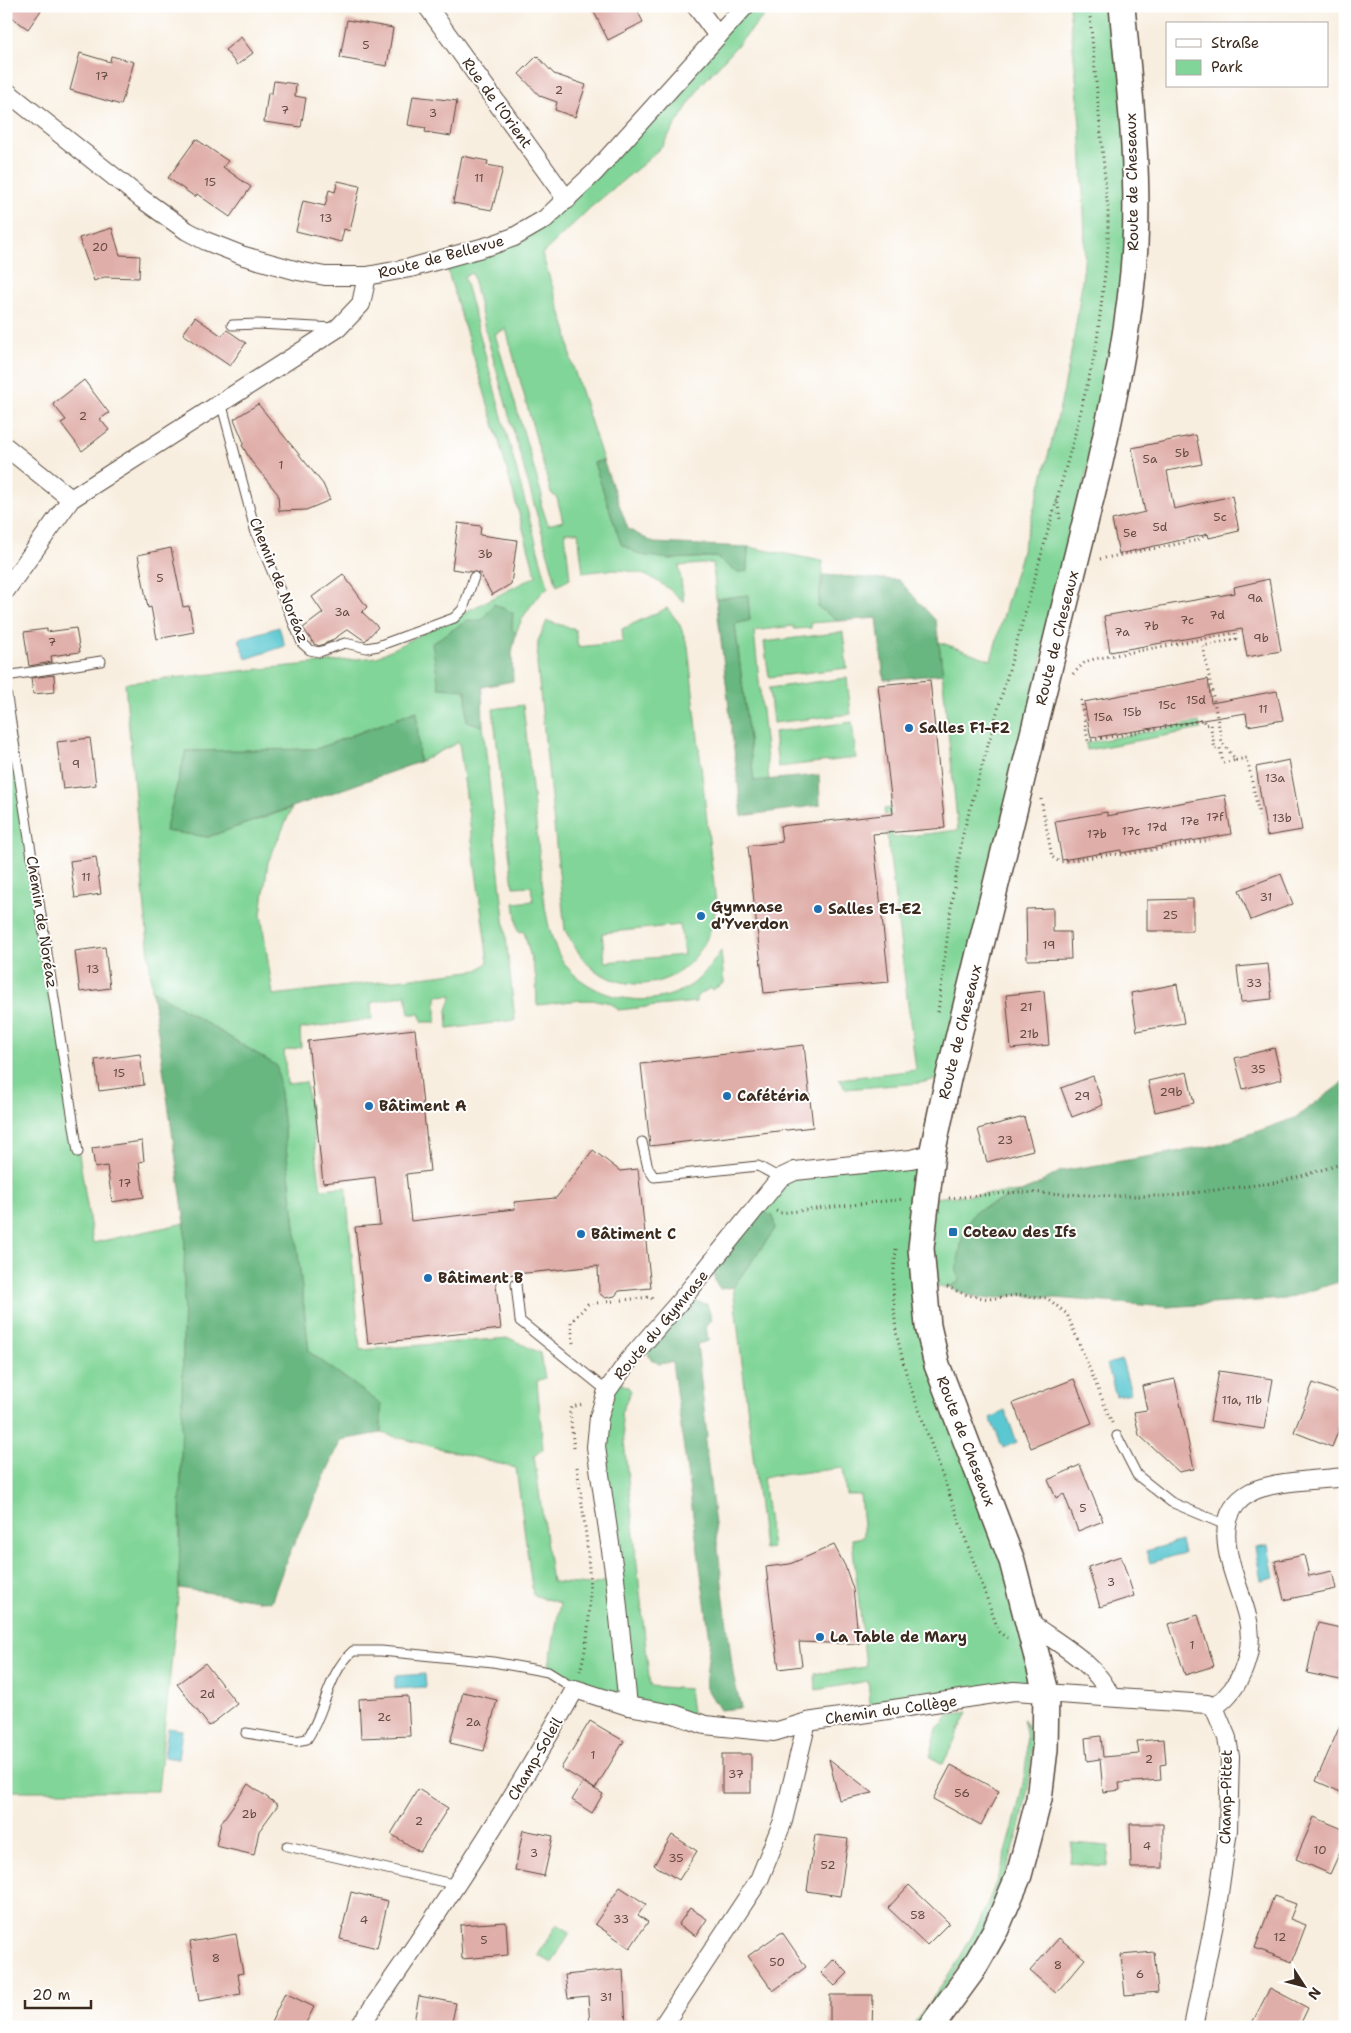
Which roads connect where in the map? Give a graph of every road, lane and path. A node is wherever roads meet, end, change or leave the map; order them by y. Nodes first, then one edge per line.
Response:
1 (427, 6) edge
2 (696, 6) edge
3 (745, 6) edge
4 (1122, 6) edge
5 (718, 36) junction
6 (6, 91) edge
7 (567, 200) junction
8 (367, 276) junction
9 (232, 325) dead end
10 (338, 328) junction
11 (221, 402) junction
12 (6, 447) edge
13 (71, 499) junction
14 (1208, 533) dead end
15 (1094, 560) dead end
16 (474, 576) dead end
17 (6, 590) edge
18 (101, 661) dead end
19 (6, 676) edge
20 (1066, 676) dead end
21 (6, 691) edge
22 (1081, 700) dead end
23 (1236, 760) junction
24 (1040, 792) dead end
25 (1260, 819) dead end
26 (1210, 840) dead end
27 (642, 1142) dead end
28 (78, 1152) dead end
29 (932, 1154) junction
30 (1345, 1163) edge
31 (780, 1178) junction
32 (945, 1198) dead end
33 (762, 1199) junction
34 (910, 1199) dead end
35 (516, 1284) dead end
36 (924, 1287) junction
37 (670, 1313) junction
38 (573, 1346) dead end
39 (607, 1391) junction
40 (1117, 1436) joint
41 (1345, 1477) edge
42 (1228, 1526) junction
43 (591, 1578) dead end
44 (1027, 1621) junction
45 (575, 1688) junction
46 (1046, 1692) junction
47 (1110, 1696) junction
48 (628, 1706) junction
49 (1214, 1707) junction
50 (807, 1722) junction
51 (246, 1733) dead end
52 (287, 1846) dead end
53 (458, 1885) junction
54 (359, 2027) edge
55 (662, 2027) edge
56 (932, 2027) edge
57 (1193, 2027) edge

1 - 7 street, Rue de l'Orient
2 - 5 street
3 - 5 street, Route de Bellevue
4 - 29 street, Route de Cheseaux
5 - 7 street, Route de Bellevue
6 - 8 street, Route de Bellevue
7 - 8 street, Route de Bellevue
8 - 10 street
9 - 10 lane
10 - 11 street
11 - 13 street
11 - 16 lane, Chemin de Noréaz
12 - 13 street
13 - 17 street
14 - 15 path
18 - 19 lane
20 - 23 path
21 - 28 lane, Chemin de Noréaz
22 - 23 path
23 - 25 path
24 - 26 path
27 - 31 lane
29 - 31 street
29 - 36 street, Route de Cheseaux
30 - 32 path
31 - 33 street, Route du Gymnase
33 - 34 path
33 - 37 street, Route du Gymnase
35 - 39 lane
36 - 40 path
36 - 44 street, Route de Cheseaux
37 - 38 path
37 - 39 street, Route du Gymnase
39 - 48 street, Route du Gymnase
40 - 42 lane
41 - 42 street
42 - 49 street
43 - 45 path
44 - 46 street, Route de Cheseaux
44 - 47 street
45 - 48 street
45 - 51 lane
45 - 53 street, Champ-Soleil
46 - 47 street
46 - 50 street, Chemin du Collège
46 - 56 street, Route de Cheseaux
47 - 49 street
48 - 50 street
49 - 57 street, Champ-Pittet
50 - 55 street, Chemin du Collège
52 - 53 lane
53 - 54 street, Champ-Soleil

